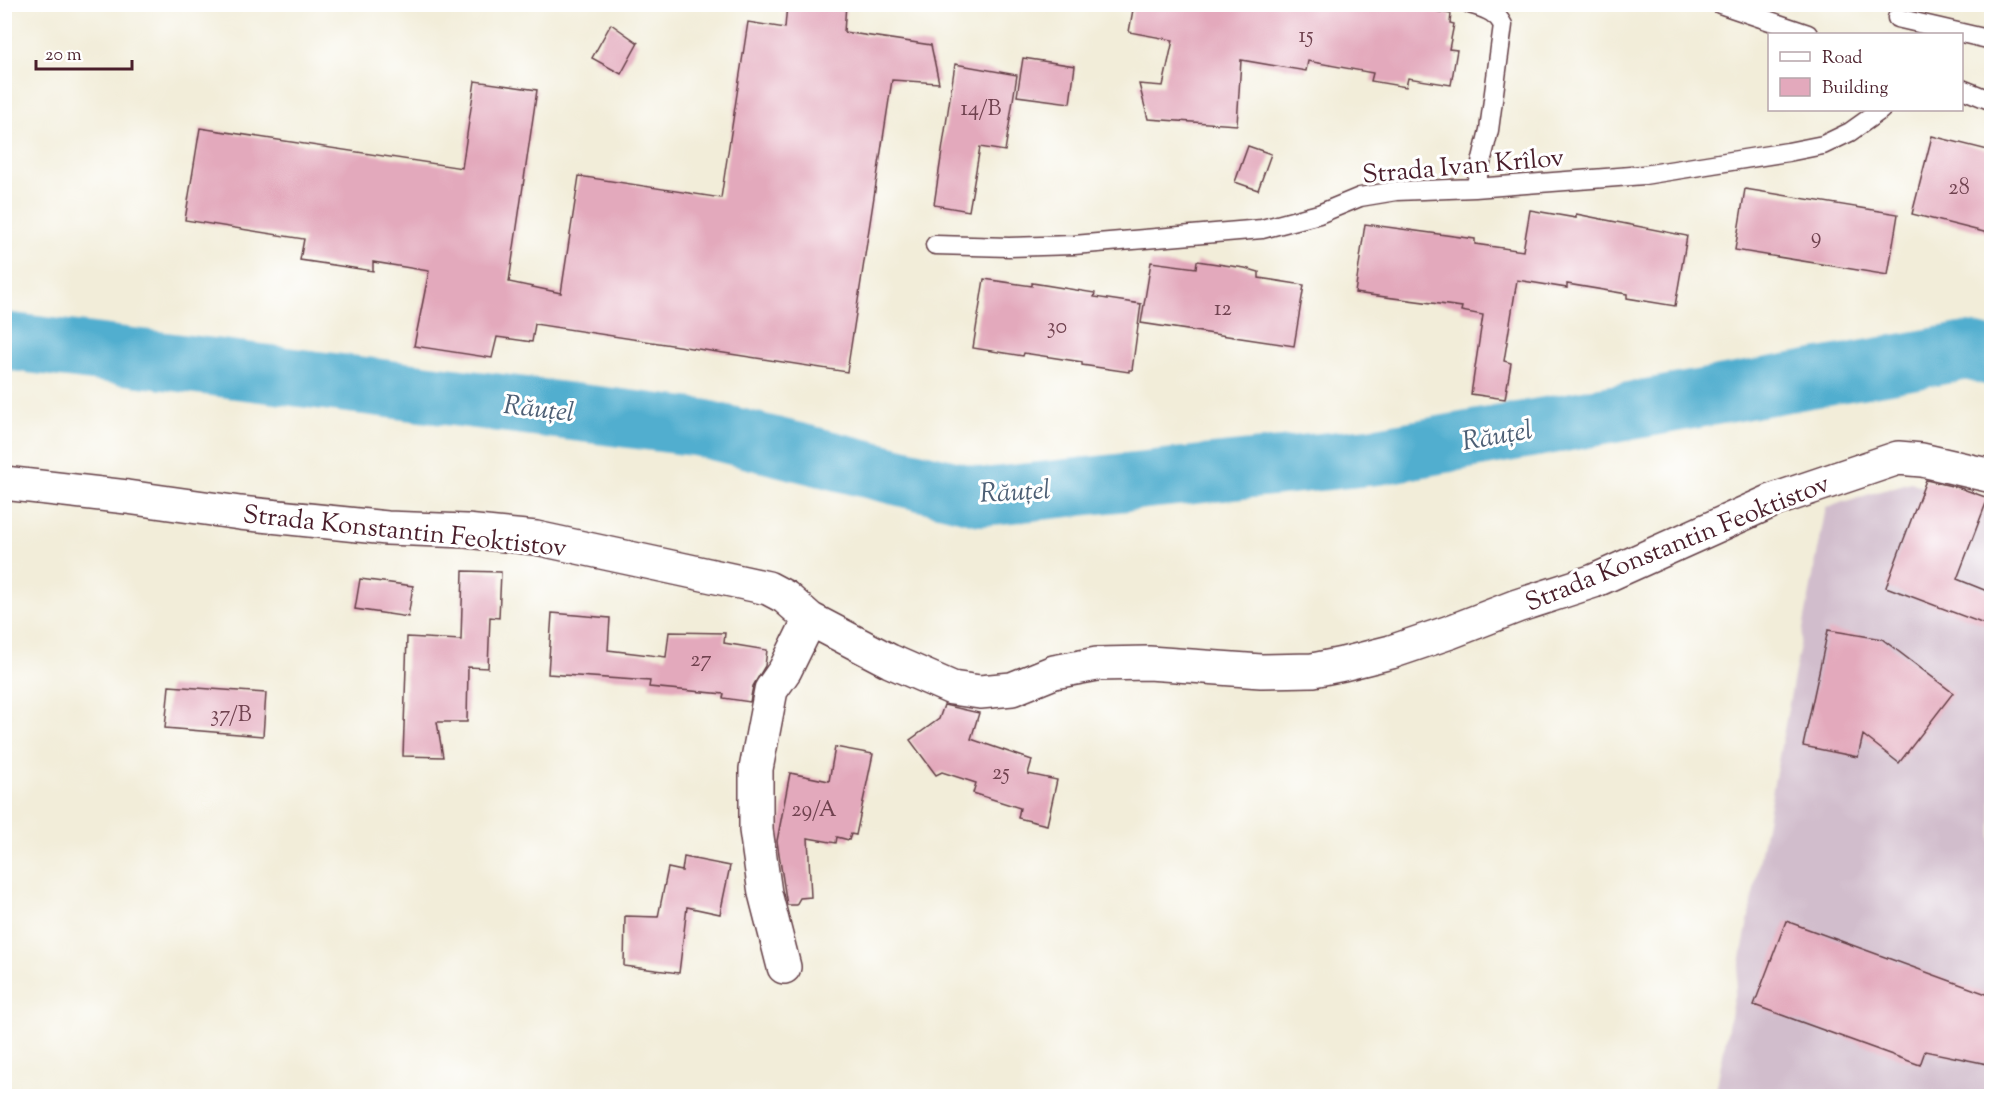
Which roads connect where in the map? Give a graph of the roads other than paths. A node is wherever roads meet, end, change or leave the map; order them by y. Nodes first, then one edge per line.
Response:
1 (1470, 4) edge
2 (1720, 4) edge
3 (1897, 18) dead end
4 (1805, 33) edge
5 (1962, 33) edge
6 (1963, 33) edge
7 (1992, 40) edge
8 (1963, 89) edge
9 (1992, 101) edge
10 (1880, 111) edge
11 (1475, 188) junction
12 (935, 245) dead end
13 (1992, 477) edge
14 (4, 483) edge
15 (810, 619) junction
16 (784, 967) dead end

1 - 11 lane
2 - 4 lane
3 - 5 lane
6 - 7 lane
8 - 9 lane
10 - 11 lane, Strada Ivan Krîlov
11 - 12 lane, Strada Ivan Krîlov
13 - 15 street, Strada Konstantin Feoktistov
14 - 15 street, Strada Konstantin Feoktistov
15 - 16 street

